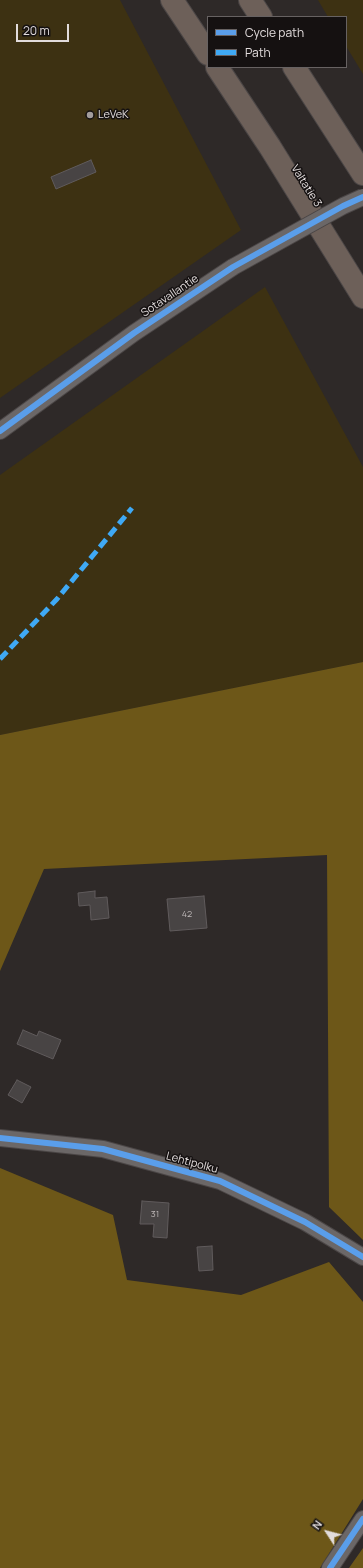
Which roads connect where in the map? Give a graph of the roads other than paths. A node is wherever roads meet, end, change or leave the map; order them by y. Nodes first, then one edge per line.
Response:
1 (172, 0) edge
2 (250, 0) edge
3 (260, 16) edge
4 (207, 52) edge
5 (218, 68) edge
6 (295, 68) edge
7 (363, 174) edge
8 (363, 197) edge
9 (363, 297) edge
10 (0, 431) edge
11 (0, 1138) edge
12 (363, 1257) edge
13 (363, 1519) edge
14 (330, 1568) edge

1 - 4 highway
2 - 3 highway
5 - 9 highway, Valtatie 3
6 - 7 highway
8 - 10 street, Sotavallantie, bridge
11 - 12 street, Lehtipolku
13 - 14 street

